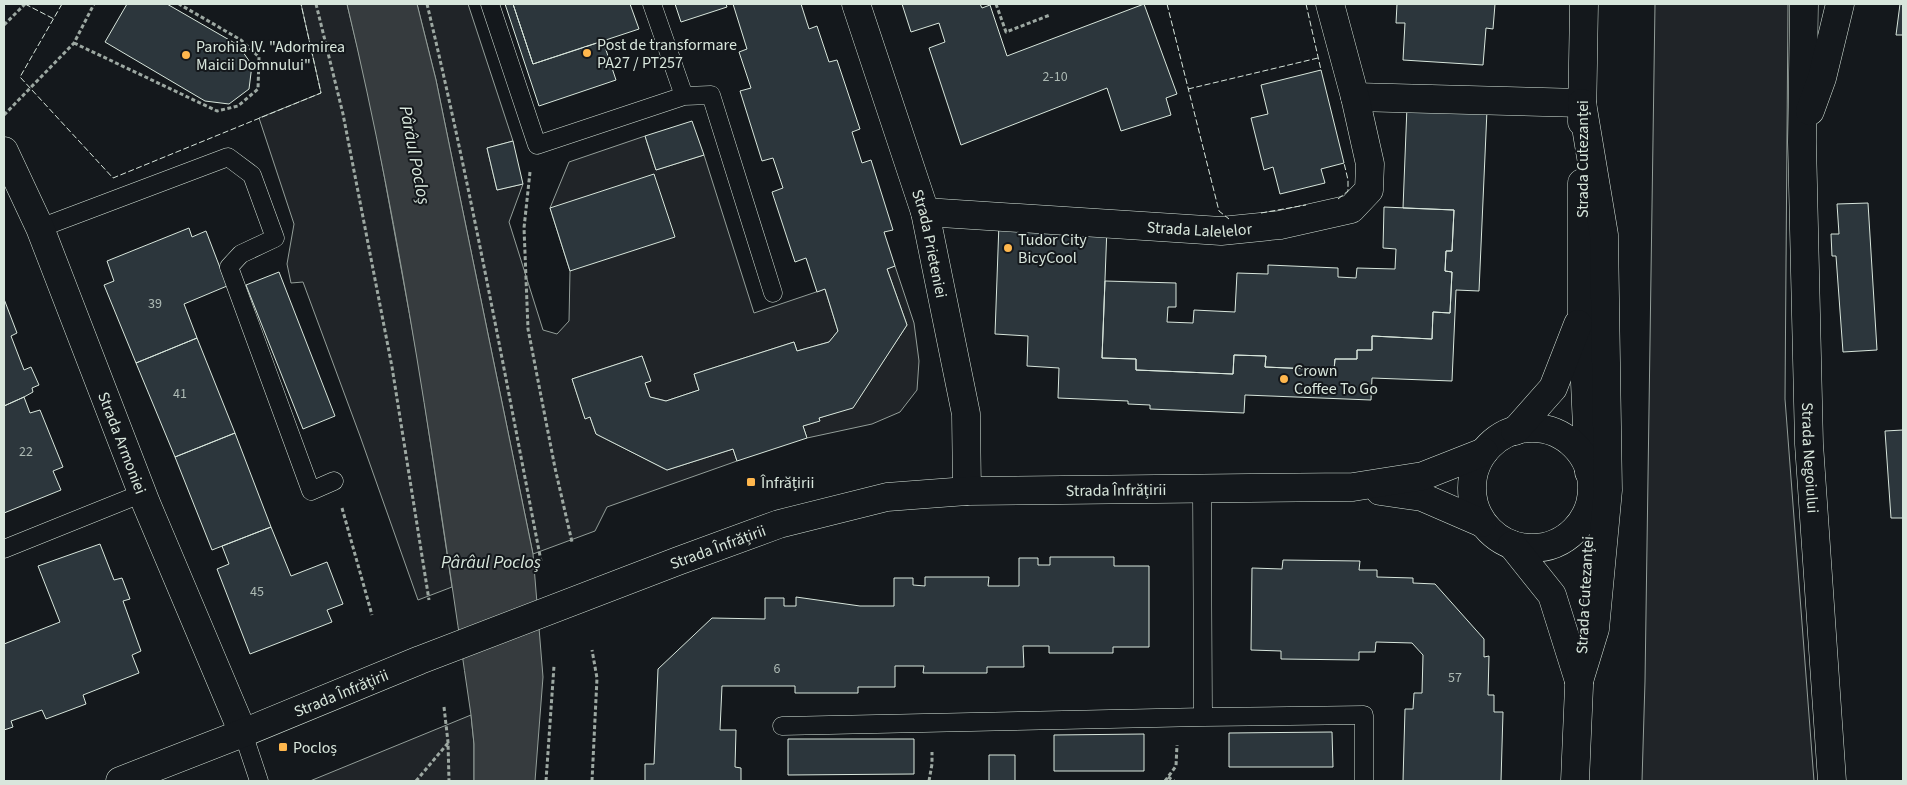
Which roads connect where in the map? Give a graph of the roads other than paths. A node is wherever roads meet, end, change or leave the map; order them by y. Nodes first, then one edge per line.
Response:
1 (490, 4) edge
2 (652, 4) edge
3 (856, 4) edge
4 (1330, 4) edge
5 (1584, 4) edge
6 (1804, 4) edge
7 (1840, 4) edge
8 (684, 96) junction
9 (1355, 97) junction
10 (1582, 103) junction
11 (1802, 134) junction
12 (4, 151) edge
13 (925, 212) junction
14 (40, 228) junction
15 (774, 293) dead end
16 (1582, 315) junction
17 (1515, 431) junction
18 (1484, 452) junction
19 (1589, 472) junction
20 (334, 481) road end
21 (1353, 487) junction
22 (1202, 489) junction
23 (967, 491) junction
24 (142, 494) junction
25 (1589, 508) junction
26 (1482, 523) junction
27 (1512, 545) junction
28 (4, 548) edge
29 (1579, 681) junction
30 (1202, 717) junction
31 (782, 726) dead end
32 (243, 733) junction
33 (120, 781) edge
34 (259, 781) edge
35 (1364, 781) edge
36 (1575, 781) edge
37 (1832, 781) edge

1 - 8 lane
2 - 8 lane
3 - 13 street, Strada Prieteniei
4 - 9 street, Strada Lalelelor
5 - 10 street, Strada Cutezanței
6 - 11 street, Strada Negoiului
7 - 11 street, Strada Negoiului
8 - 15 lane
9 - 10 street
9 - 13 street, Strada Lalelelor
10 - 16 street, Strada Cutezanței
10 - 29 street
11 - 37 street, Strada Negoiului
12 - 14 street, Strada Armoniei
13 - 23 street, Strada Prieteniei
14 - 20 lane
14 - 24 street, Strada Armoniei
16 - 17 street, Strada Cutezanței
16 - 19 street, Strada Cutezanței
17 - 18 street
17 - 19 street
18 - 21 street, Strada Înfrățirii
18 - 26 street
19 - 25 street
21 - 22 street, Strada Înfrățirii
21 - 26 street, Strada Înfrățirii
22 - 23 street, Strada Înfrățirii
22 - 30 lane
23 - 32 street, Strada Înfrățirii
24 - 28 lane
24 - 32 street, Strada Armoniei
25 - 27 street
25 - 29 street, Strada Cutezanței
26 - 27 street
27 - 29 street, Strada Cutezanței
29 - 36 street, Strada Cutezanței
30 - 31 lane
30 - 35 lane
32 - 33 street, Strada Înfrățirii
32 - 34 lane

